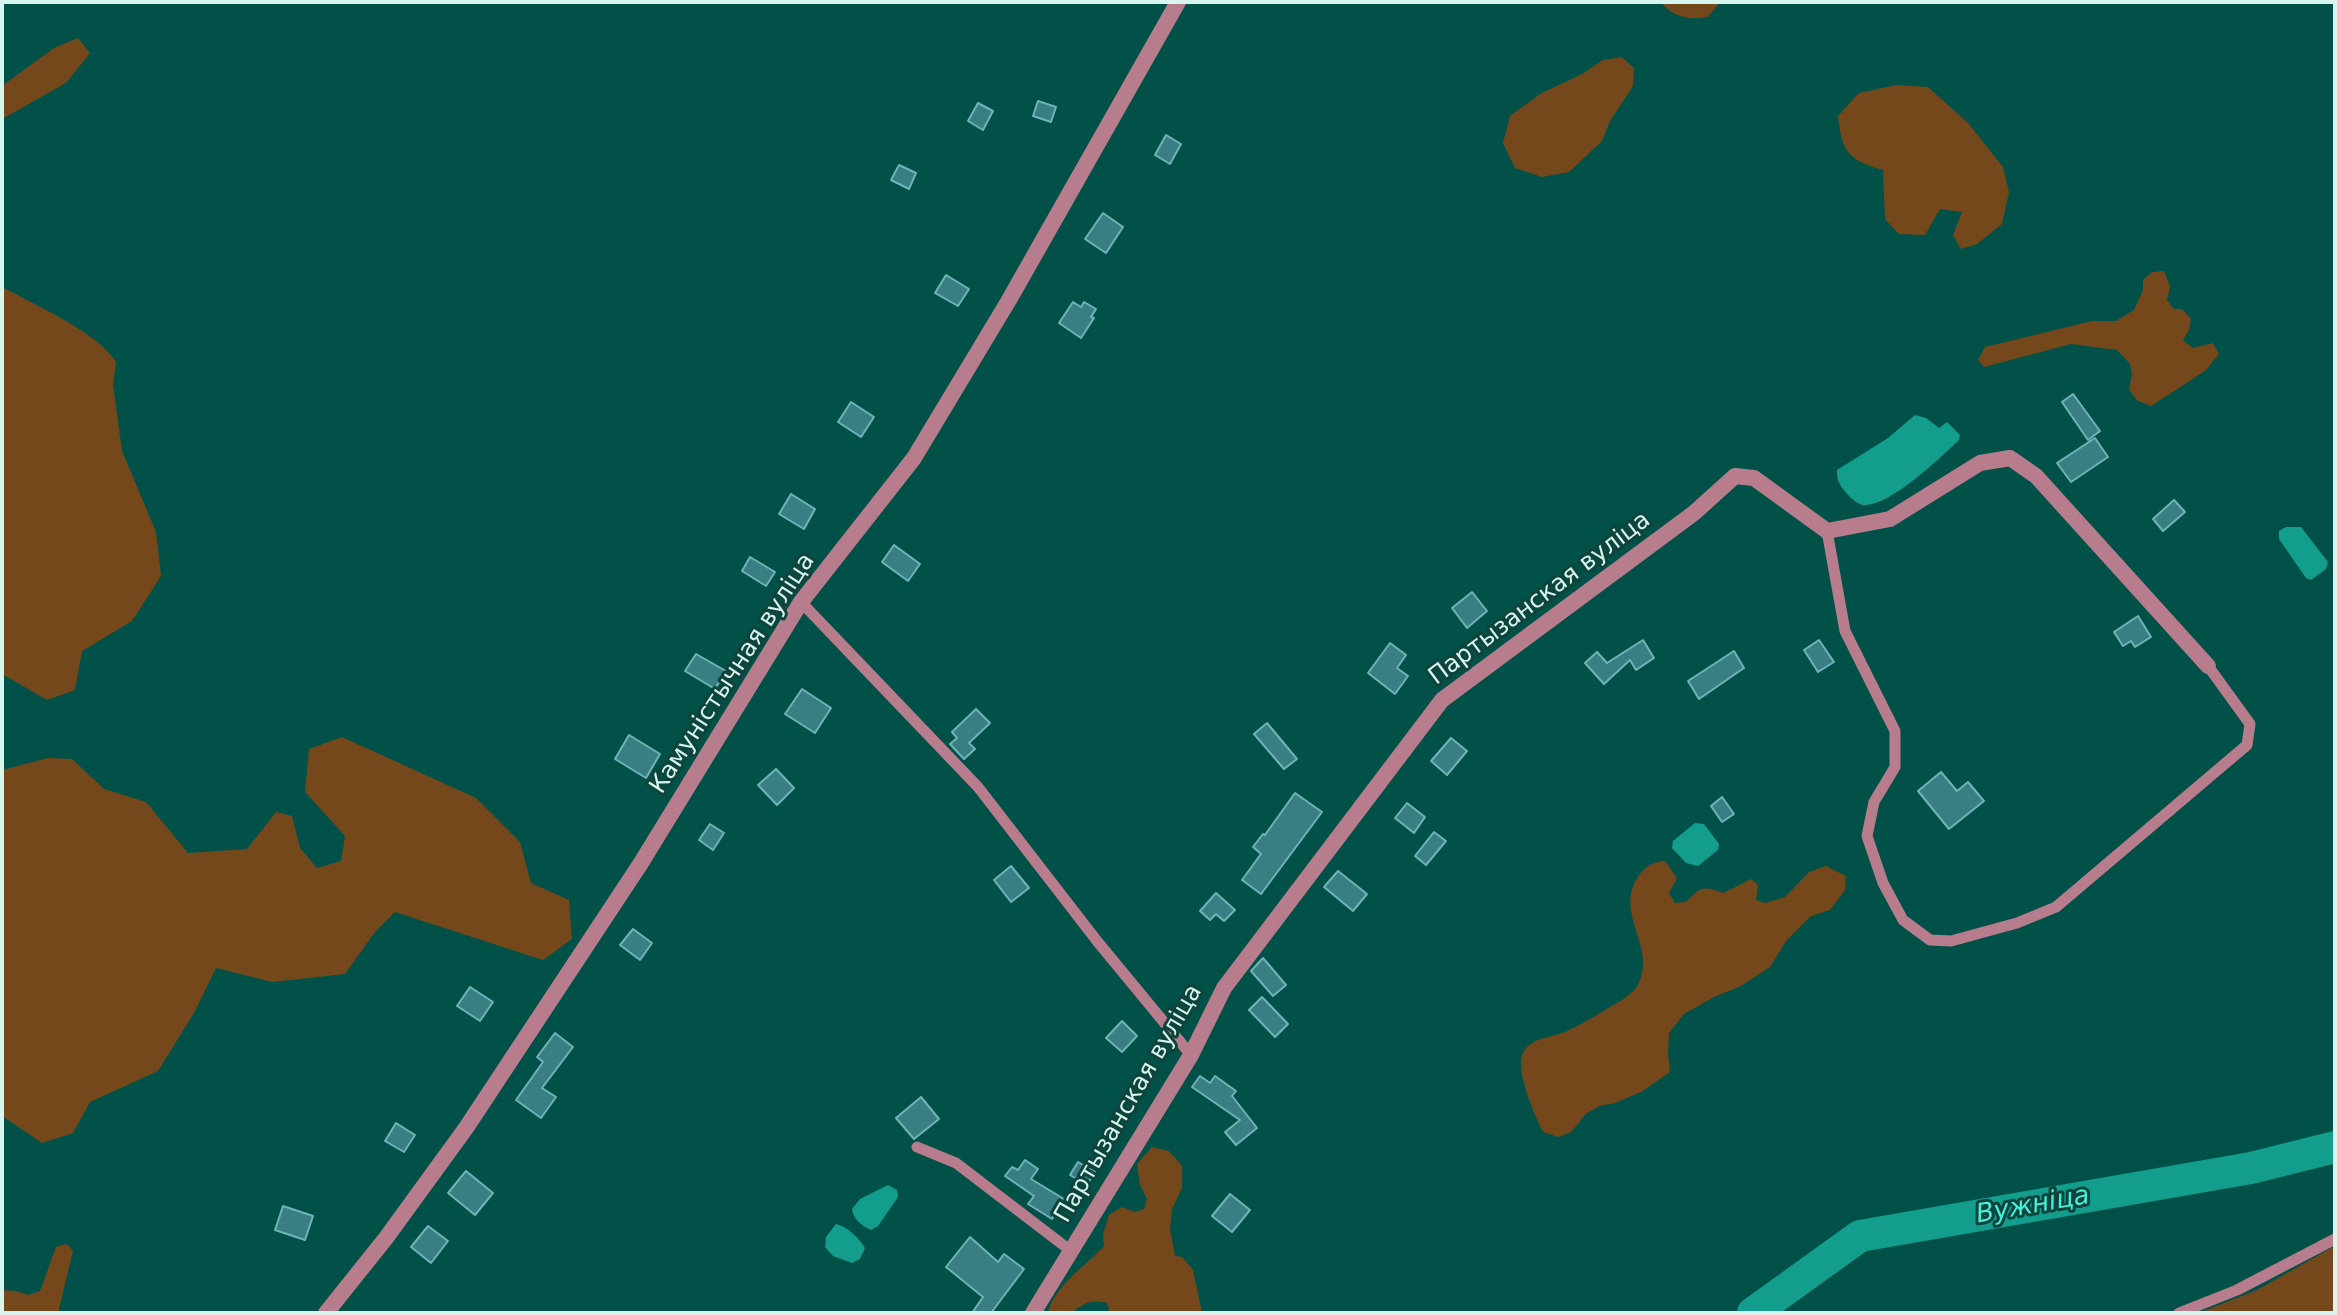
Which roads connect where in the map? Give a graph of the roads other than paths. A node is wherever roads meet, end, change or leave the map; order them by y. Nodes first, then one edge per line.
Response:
1 (1178, 2) edge
2 (1827, 531) junction
3 (801, 602) junction
4 (2208, 666) joint
5 (1191, 1055) junction
6 (917, 1147) dead end
7 (2335, 1239) edge
8 (1071, 1251) junction
9 (326, 1313) edge
10 (1033, 1313) edge
11 (2179, 1313) edge

1 - 3 street, Камуністычная вуліца
2 - 4 street
2 - 4 lane
2 - 5 street, Партызанская вуліца
3 - 5 lane
3 - 9 street, Камуністычная вуліца
5 - 8 street, Партызанская вуліца
6 - 8 lane
7 - 11 lane
8 - 10 street, Партызанская вуліца

